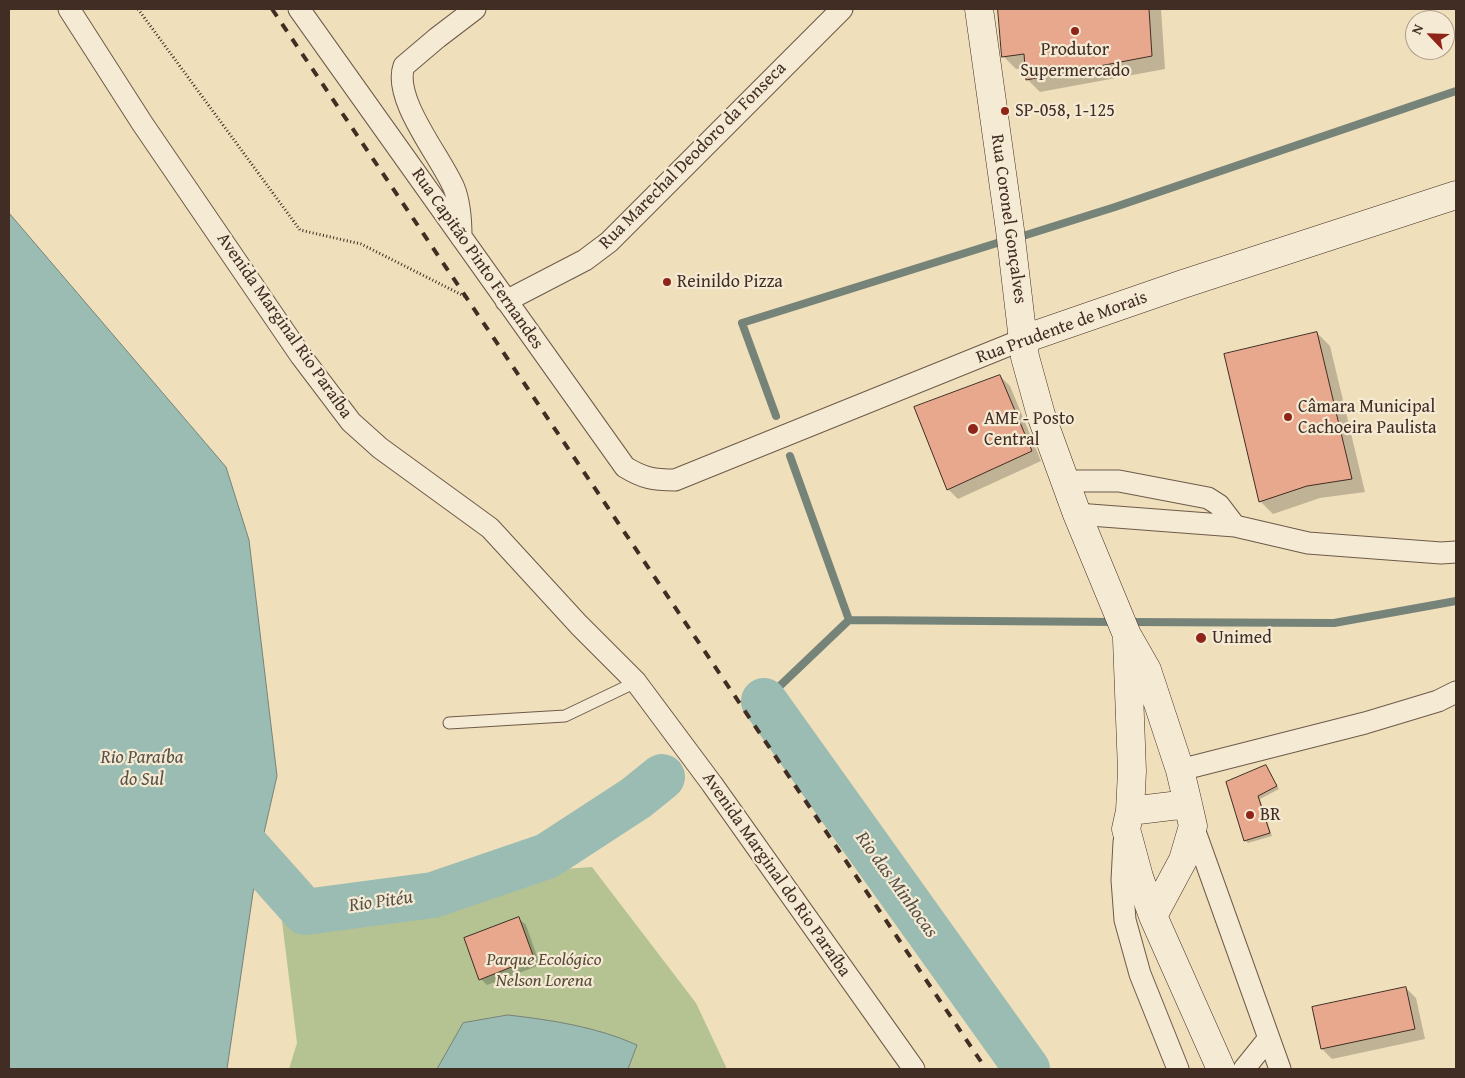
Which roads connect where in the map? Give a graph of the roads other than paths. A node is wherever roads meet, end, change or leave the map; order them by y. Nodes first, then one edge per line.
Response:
1 (69, 9) edge
2 (299, 9) edge
3 (475, 9) edge
4 (842, 9) edge
5 (979, 9) edge
6 (1456, 195) edge
7 (461, 238) junction
8 (506, 300) junction
9 (1024, 339) junction
10 (675, 480) joint
11 (1066, 481) junction
12 (1077, 514) junction
13 (1235, 526) junction
14 (1456, 552) edge
15 (1127, 635) junction
16 (636, 682) junction
17 (1456, 692) edge
18 (449, 723) dead end
19 (1180, 770) junction
20 (1191, 815) junction
21 (1128, 820) junction
22 (1156, 923) junction
23 (1269, 1038) junction
24 (914, 1069) edge
25 (1178, 1069) edge
26 (1221, 1069) edge
27 (1244, 1069) edge
28 (1280, 1069) edge

1 - 16 street, Avenida Marginal Rio Paraíba
2 - 7 street, Rua Capitão Pinto Fernandes
3 - 7 street
4 - 8 street, Rua Marechal Deodoro da Fonseca
5 - 9 main road, Rua Coronel Gonçalves
6 - 9 main road, Rua Prudente de Morais
7 - 8 street, Rua Capitão Pinto Fernandes
8 - 10 street, Rua Capitão Pinto Fernandes
9 - 10 street, Rua Prudente de Morais
9 - 11 main road, Rua Coronel Gonçalves
11 - 12 main road, Rua Coronel Gonçalves
11 - 13 street
12 - 13 street
12 - 15 main road, Rua Coronel Gonçalves
13 - 14 street
15 - 19 main road
15 - 21 main road
16 - 18 lane
16 - 24 street, Avenida Marginal do Rio Paraíba
17 - 19 street
19 - 20 main road
20 - 21 main road
20 - 22 main road
20 - 23 street
21 - 22 main road
21 - 25 street
22 - 26 main road
23 - 27 street
23 - 28 street

